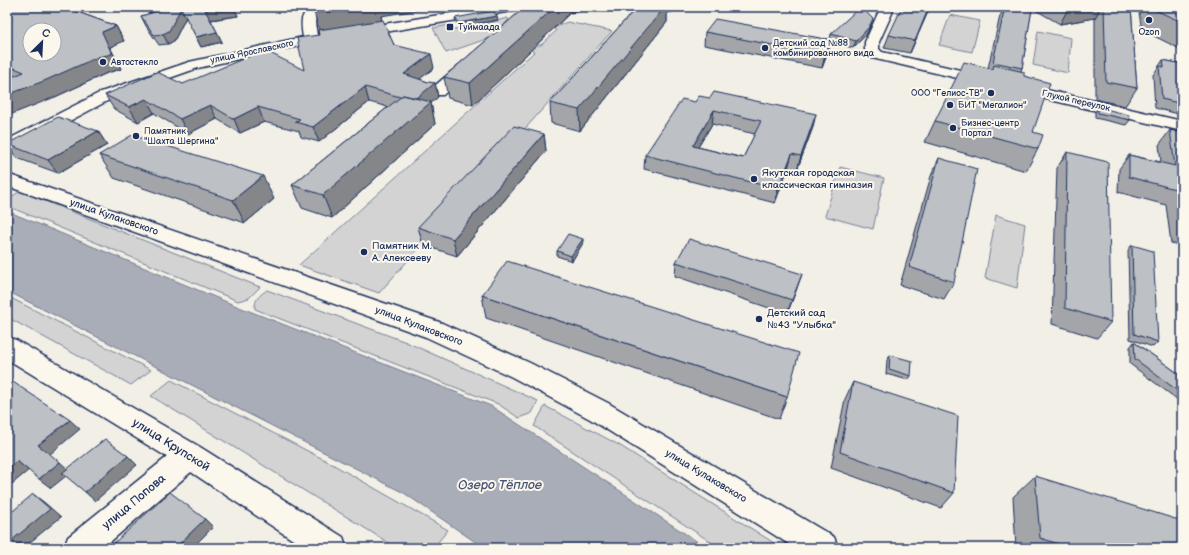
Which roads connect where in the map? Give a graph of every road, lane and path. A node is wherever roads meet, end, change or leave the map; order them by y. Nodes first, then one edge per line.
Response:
1 (335, 7) edge
2 (512, 7) edge
3 (884, 7) edge
4 (312, 40) junction
5 (477, 57) edge
6 (437, 92) dead end
7 (1182, 126) edge
8 (7, 147) edge
9 (7, 180) edge
10 (7, 347) edge
11 (190, 456) junction
12 (79, 548) edge
13 (332, 548) edge
14 (823, 548) edge

1 - 4 street
2 - 4 street, улица Ярославского
3 - 7 street, Глухой переулок
4 - 8 street, улица Ярославского
5 - 6 street
9 - 14 street, улица Кулаковского
10 - 11 street, улица Крупской
11 - 12 street, улица Попова
11 - 13 street, улица Крупской

